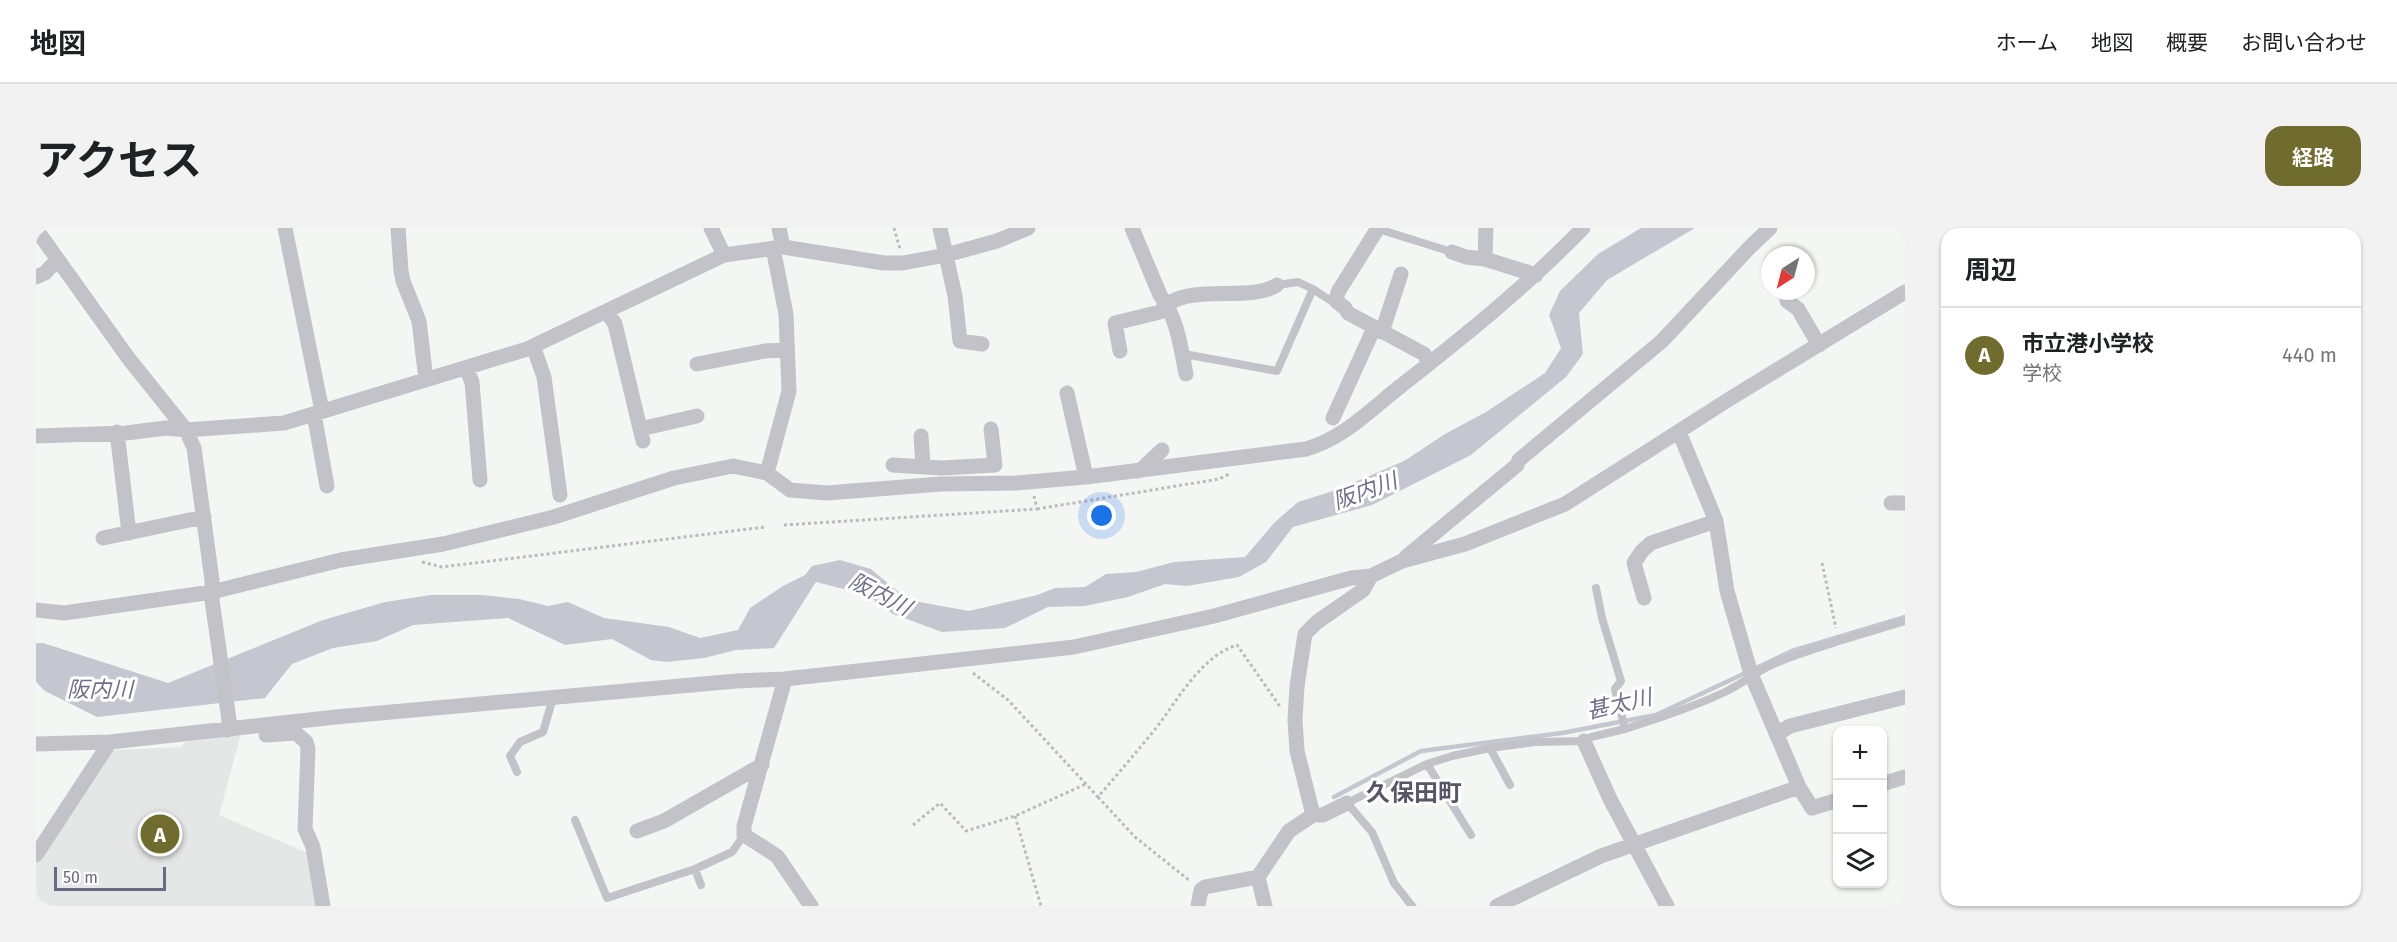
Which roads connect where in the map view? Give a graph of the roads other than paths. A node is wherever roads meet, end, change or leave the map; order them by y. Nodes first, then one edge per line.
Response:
1 (285, 228) edge
2 (398, 228) edge
3 (711, 228) edge
4 (779, 228) edge
5 (940, 228) edge
6 (1028, 228) edge
7 (1132, 228) edge
8 (1486, 228) edge
9 (1583, 228) edge
10 (1770, 228) edge
11 (1378, 229) edge
12 (36, 230) edge
13 (778, 247) junction
14 (1452, 252) joint
15 (724, 255) junction
16 (946, 255) junction
17 (1485, 259) junction
18 (57, 260) junction
19 (1401, 274) dead end
20 (1536, 275) junction
21 (36, 277) edge
22 (1277, 285) joint
23 (1313, 289) junction
24 (1905, 294) edge
25 (1336, 301) junction
26 (1787, 302) dead end
27 (1166, 303) junction
28 (607, 312) junction
29 (1378, 330) junction
30 (982, 344) dead end
31 (1819, 345) junction
32 (533, 346) junction
33 (786, 350) junction
34 (1120, 351) dead end
35 (1184, 354) junction
36 (697, 364) dead end
37 (1429, 364) junction
38 (466, 368) junction
39 (1186, 374) dead end
40 (426, 380) junction
41 (1067, 393) dead end
42 (318, 412) junction
43 (697, 416) dead end
44 (1333, 418) dead end
45 (991, 429) dead end
46 (186, 430) junction
47 (117, 432) junction
48 (1679, 432) junction
49 (921, 435) dead end
50 (36, 436) edge
51 (1162, 450) dead end
52 (893, 465) dead end
53 (924, 466) junction
54 (1140, 471) junction
55 (767, 473) junction
56 (941, 476) junction
57 (1086, 477) junction
58 (480, 480) dead end
59 (327, 486) dead end
60 (560, 495) dead end
61 (204, 517) junction
62 (1454, 517) junction
63 (1716, 521) junction
64 (129, 533) junction
65 (103, 538) dead end
66 (1465, 544) junction
67 (1402, 561) junction
68 (1371, 576) junction
69 (1596, 588) dead end
70 (212, 596) junction
71 (1644, 598) dead end
72 (36, 610) edge
73 (1905, 621) edge
74 (1751, 673) junction
75 (785, 680) junction
76 (1905, 697) edge
77 (553, 698) junction
78 (228, 725) junction
79 (1625, 727) junction
80 (247, 728) junction
81 (1777, 734) junction
82 (1584, 741) junction
83 (110, 742) junction
84 (36, 744) edge
85 (1490, 748) junction
86 (1427, 764) junction
87 (762, 765) junction
88 (517, 772) dead end
89 (1905, 777) edge
90 (1887, 782) edge
91 (1510, 785) dead end
92 (1799, 787) junction
93 (1833, 802) edge
94 (1347, 803) junction
95 (1313, 815) junction
96 (575, 820) dead end
97 (637, 831) dead end
98 (744, 835) junction
99 (1471, 835) dead end
100 (1634, 845) junction
101 (36, 855) edge
102 (695, 869) junction
103 (1258, 877) junction
104 (701, 885) dead end
105 (323, 906) edge
106 (811, 906) edge
107 (1198, 906) edge
108 (1265, 906) edge
109 (1412, 906) edge
110 (1497, 906) edge
111 (1667, 906) edge

1 - 42 street
2 - 40 street
3 - 15 street
4 - 13 street
5 - 16 street
6 - 16 street
7 - 27 street
8 - 17 street
9 - 20 street
10 - 62 street
11 - 14 lane
11 - 25 street
12 - 18 street
13 - 15 street
13 - 16 street
13 - 33 street
14 - 17 street
15 - 28 street
16 - 30 street
17 - 20 street
18 - 21 street
18 - 46 street
19 - 29 street
20 - 37 street
22 - 23 lane
22 - 27 street
23 - 25 lane
23 - 35 lane
24 - 31 street
25 - 29 street
26 - 31 street
27 - 34 street
27 - 35 street
28 - 32 street
28 - 43 street
29 - 37 street
29 - 44 street
31 - 48 street
32 - 38 street
32 - 60 street
33 - 36 street
33 - 55 street
35 - 39 street
37 - 54 street
38 - 40 street
38 - 58 street
40 - 42 street
41 - 57 street
42 - 46 street
42 - 59 street
45 - 56 street
46 - 47 street
46 - 61 street
47 - 50 street
47 - 64 street
48 - 63 street
48 - 66 street
49 - 53 street
51 - 54 street
52 - 53 street
53 - 56 street
54 - 57 street
55 - 56 street
55 - 70 street
56 - 57 street
61 - 64 street
61 - 70 street
62 - 66 street
62 - 67 street
63 - 71 street
63 - 74 street
64 - 65 street
66 - 67 street
67 - 68 street
68 - 75 street
68 - 95 street
69 - 79 lane
70 - 72 street
70 - 78 street
73 - 74 lane
74 - 79 lane
74 - 81 street
75 - 77 street
75 - 87 street
76 - 81 street
77 - 80 street
77 - 88 lane
78 - 80 street
78 - 83 street
79 - 82 lane
80 - 105 street
81 - 92 street
82 - 85 lane
82 - 100 street
83 - 84 street
83 - 101 street
85 - 86 lane
85 - 91 lane
86 - 94 lane
86 - 99 lane
87 - 97 street
87 - 98 street
89 - 90 street
92 - 93 street
92 - 100 street
94 - 95 street
94 - 109 lane
95 - 103 street
96 - 102 lane
98 - 102 lane
98 - 106 street
100 - 110 street
100 - 111 street
102 - 104 lane
103 - 107 street
103 - 108 street

